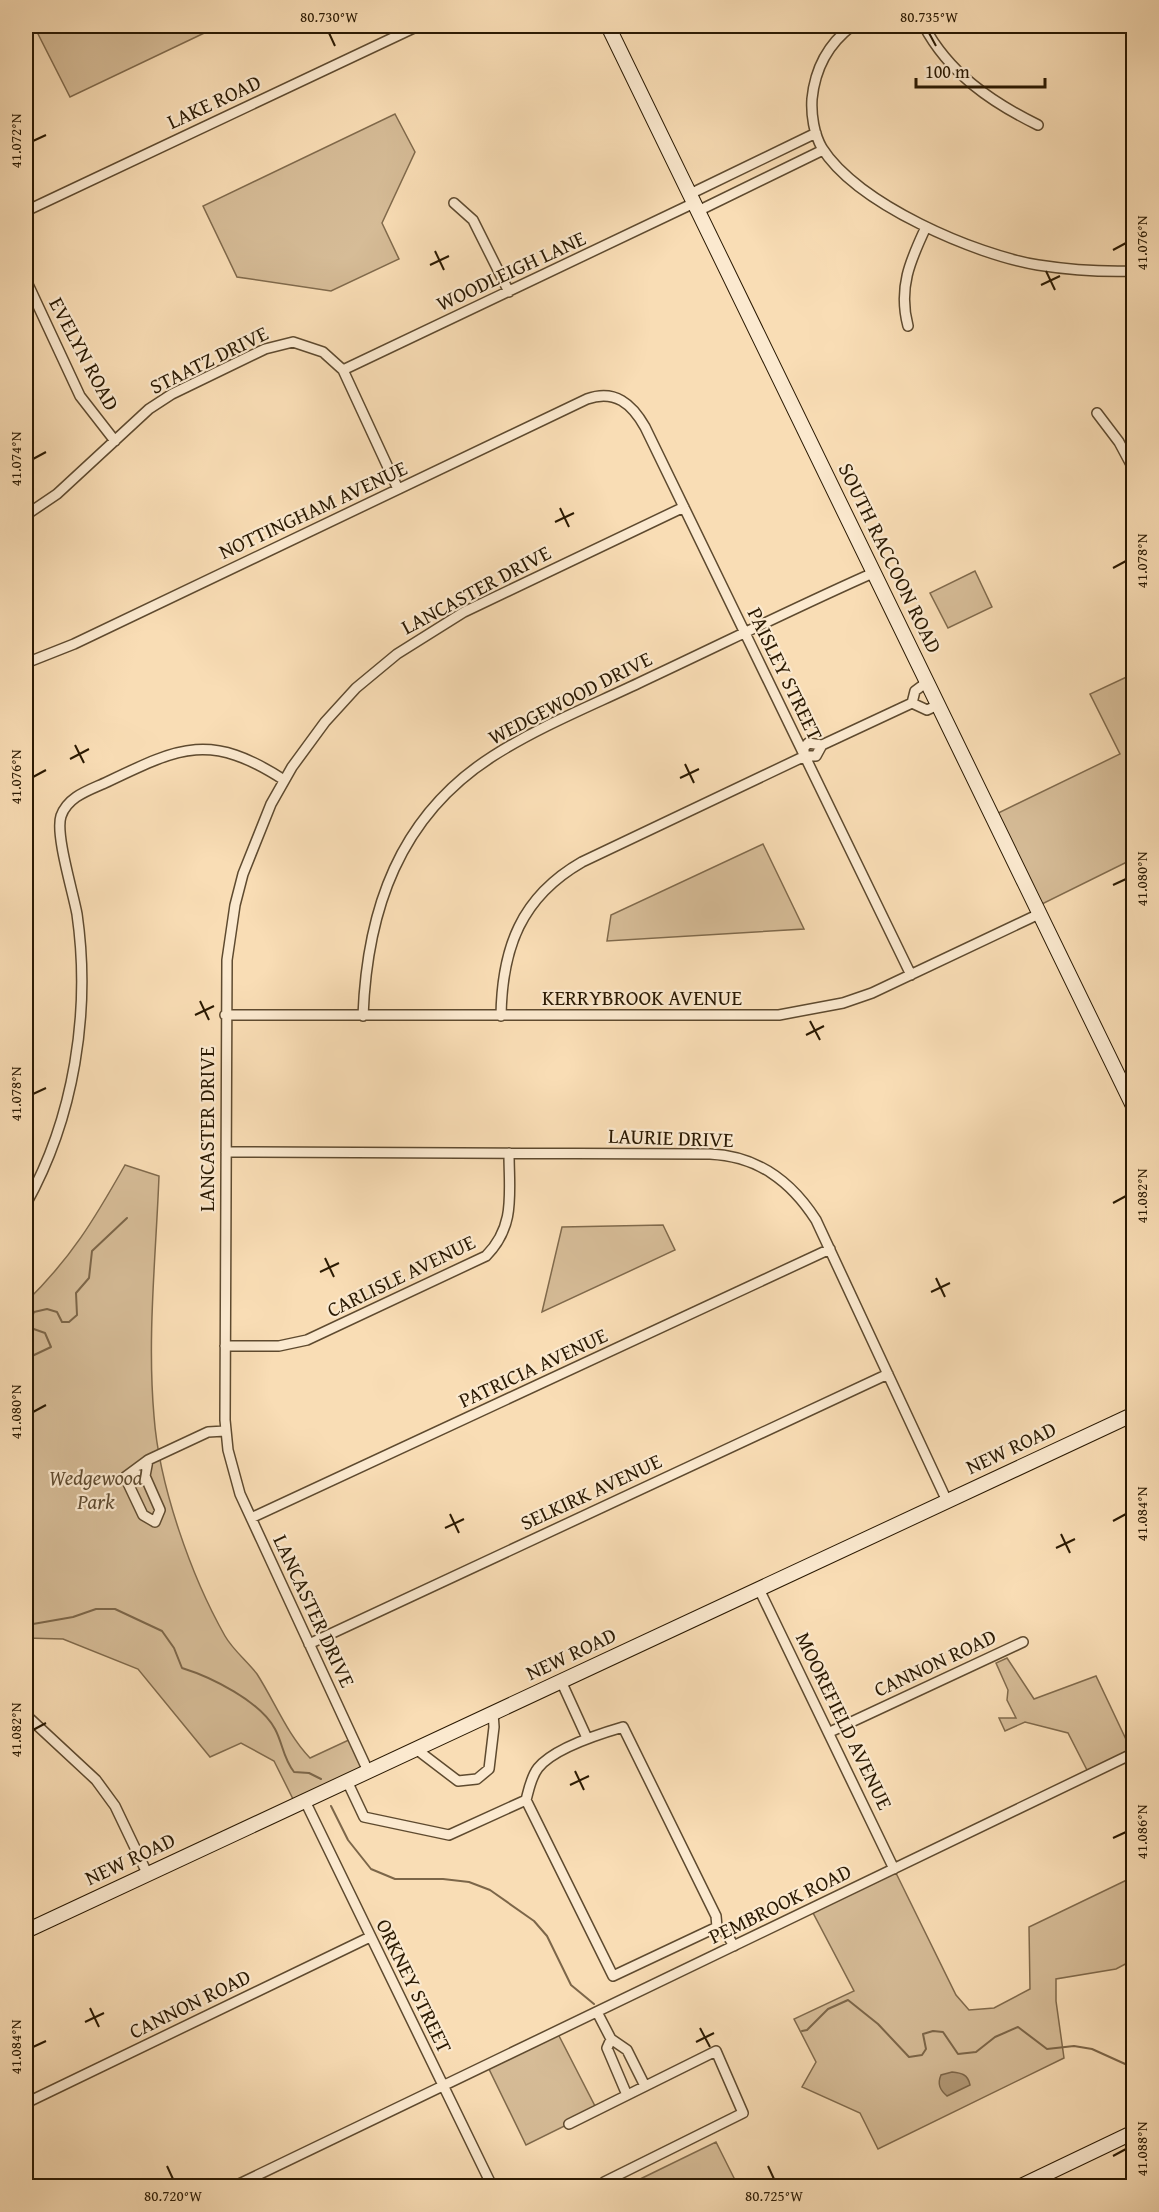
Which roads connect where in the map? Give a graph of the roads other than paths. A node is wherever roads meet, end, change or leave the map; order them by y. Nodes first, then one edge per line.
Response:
1 (418, 26) edge
2 (608, 26) edge
3 (852, 26) edge
4 (924, 26) edge
5 (1038, 125) dead end
6 (816, 133) junction
7 (823, 150) junction
8 (454, 203) dead end
9 (694, 203) junction
10 (26, 211) edge
11 (926, 227) junction
12 (1134, 271) edge
13 (26, 280) edge
14 (509, 291) junction
15 (908, 326) dead end
16 (343, 370) junction
17 (617, 397) joint
18 (1097, 412) dead end
19 (115, 441) junction
20 (1134, 471) edge
21 (398, 489) junction
22 (684, 507) junction
23 (26, 515) edge
24 (873, 573) junction
25 (745, 633) junction
26 (26, 663) edge
27 (927, 682) junction
28 (912, 703) junction
29 (938, 705) junction
30 (805, 756) junction
31 (284, 780) junction
32 (1039, 914) junction
33 (911, 975) junction
34 (225, 1015) junction
35 (363, 1016) junction
36 (501, 1016) junction
37 (1134, 1108) edge
38 (226, 1152) junction
39 (509, 1154) junction
40 (26, 1204) edge
41 (830, 1250) junction
42 (225, 1346) junction
43 (888, 1374) junction
44 (1134, 1414) edge
45 (225, 1431) junction
46 (148, 1460) junction
47 (947, 1501) junction
48 (251, 1518) junction
49 (759, 1589) junction
50 (1023, 1641) dead end
51 (309, 1644) junction
52 (561, 1681) junction
53 (492, 1713) junction
54 (26, 1715) edge
55 (830, 1732) junction
56 (587, 1738) junction
57 (416, 1749) junction
58 (1134, 1753) edge
59 (368, 1771) junction
60 (347, 1781) junction
61 (526, 1800) junction
62 (305, 1801) junction
63 (894, 1869) junction
64 (147, 1874) junction
65 (717, 1927) junction
66 (26, 1930) edge
67 (370, 1937) junction
68 (734, 1946) junction
69 (597, 2012) junction
70 (611, 2039) junction
71 (645, 2086) junction
72 (442, 2087) junction
73 (627, 2095) junction
74 (26, 2103) edge
75 (569, 2124) dead end
76 (1134, 2132) edge
77 (604, 2182) dead end
78 (235, 2187) edge
79 (492, 2187) edge
80 (1021, 2187) edge

1 - 10 street, LAKE ROAD
2 - 9 street, SOUTH RACCOON ROAD
3 - 6 street
4 - 5 street
6 - 7 street
6 - 9 street
7 - 9 street
7 - 11 street
8 - 14 street
9 - 14 street, WOODLEIGH LANE
9 - 24 street, SOUTH RACCOON ROAD
11 - 12 street
11 - 15 street
13 - 19 street, EVELYN ROAD
14 - 16 street, WOODLEIGH LANE
16 - 19 street, STAATZ DRIVE
16 - 21 street, STAATZ DRIVE
17 - 21 street, NOTTINGHAM AVENUE
17 - 22 street, PAISLEY STREET
18 - 20 street
19 - 23 street, STAATZ DRIVE
21 - 26 street, NOTTINGHAM AVENUE
22 - 25 street, PAISLEY STREET
22 - 31 street, LANCASTER DRIVE
24 - 25 street, WEDGEWOOD DRIVE
24 - 27 street, SOUTH RACCOON ROAD
25 - 30 street, PAISLEY STREET
25 - 35 street, WEDGEWOOD DRIVE
27 - 28 street
27 - 29 street, SOUTH RACCOON ROAD
28 - 29 street
28 - 30 street
29 - 32 street, SOUTH RACCOON ROAD
30 - 33 street, PAISLEY STREET
30 - 36 street
31 - 34 street, LANCASTER DRIVE
31 - 40 street
32 - 33 street, KERRYBROOK AVENUE
32 - 37 street, SOUTH RACCOON ROAD
33 - 36 street, KERRYBROOK AVENUE
34 - 35 street, KERRYBROOK AVENUE
34 - 38 street, LANCASTER DRIVE
35 - 36 street, KERRYBROOK AVENUE
38 - 39 street, LAURIE DRIVE
38 - 42 street, LANCASTER DRIVE
39 - 41 street, LAURIE DRIVE
39 - 42 street, CARLISLE AVENUE
41 - 43 street, LAURIE DRIVE
41 - 48 street, PATRICIA AVENUE
42 - 45 street, LANCASTER DRIVE
43 - 47 street, LAURIE DRIVE
43 - 51 street, SELKIRK AVENUE
44 - 47 street, NEW ROAD
45 - 46 street
45 - 48 street, LANCASTER DRIVE
46 - 46 street
47 - 49 street, NEW ROAD
48 - 51 street, LANCASTER DRIVE
49 - 52 street, NEW ROAD
49 - 55 street, MOOREFIELD AVENUE
50 - 55 street, CANNON ROAD
51 - 59 street, LANCASTER DRIVE
52 - 53 street, NEW ROAD
52 - 56 street
53 - 57 street, NEW ROAD
53 - 57 street
54 - 64 street
55 - 63 street, MOOREFIELD AVENUE
56 - 61 street
56 - 65 street
57 - 59 street, NEW ROAD
58 - 63 street, PEMBROOK ROAD
59 - 60 street, NEW ROAD
60 - 61 street
60 - 62 street, NEW ROAD
61 - 65 street
62 - 64 street, NEW ROAD
62 - 67 street, ORKNEY STREET
63 - 68 street, PEMBROOK ROAD
64 - 66 street, NEW ROAD
65 - 68 street
67 - 72 street, ORKNEY STREET
67 - 74 street, CANNON ROAD
68 - 69 street, PEMBROOK ROAD
69 - 70 street
69 - 72 street, PEMBROOK ROAD
70 - 71 street
70 - 73 street
71 - 73 street
71 - 77 street
72 - 78 street, PEMBROOK ROAD
72 - 79 street, ORKNEY STREET
73 - 75 street
76 - 80 street

